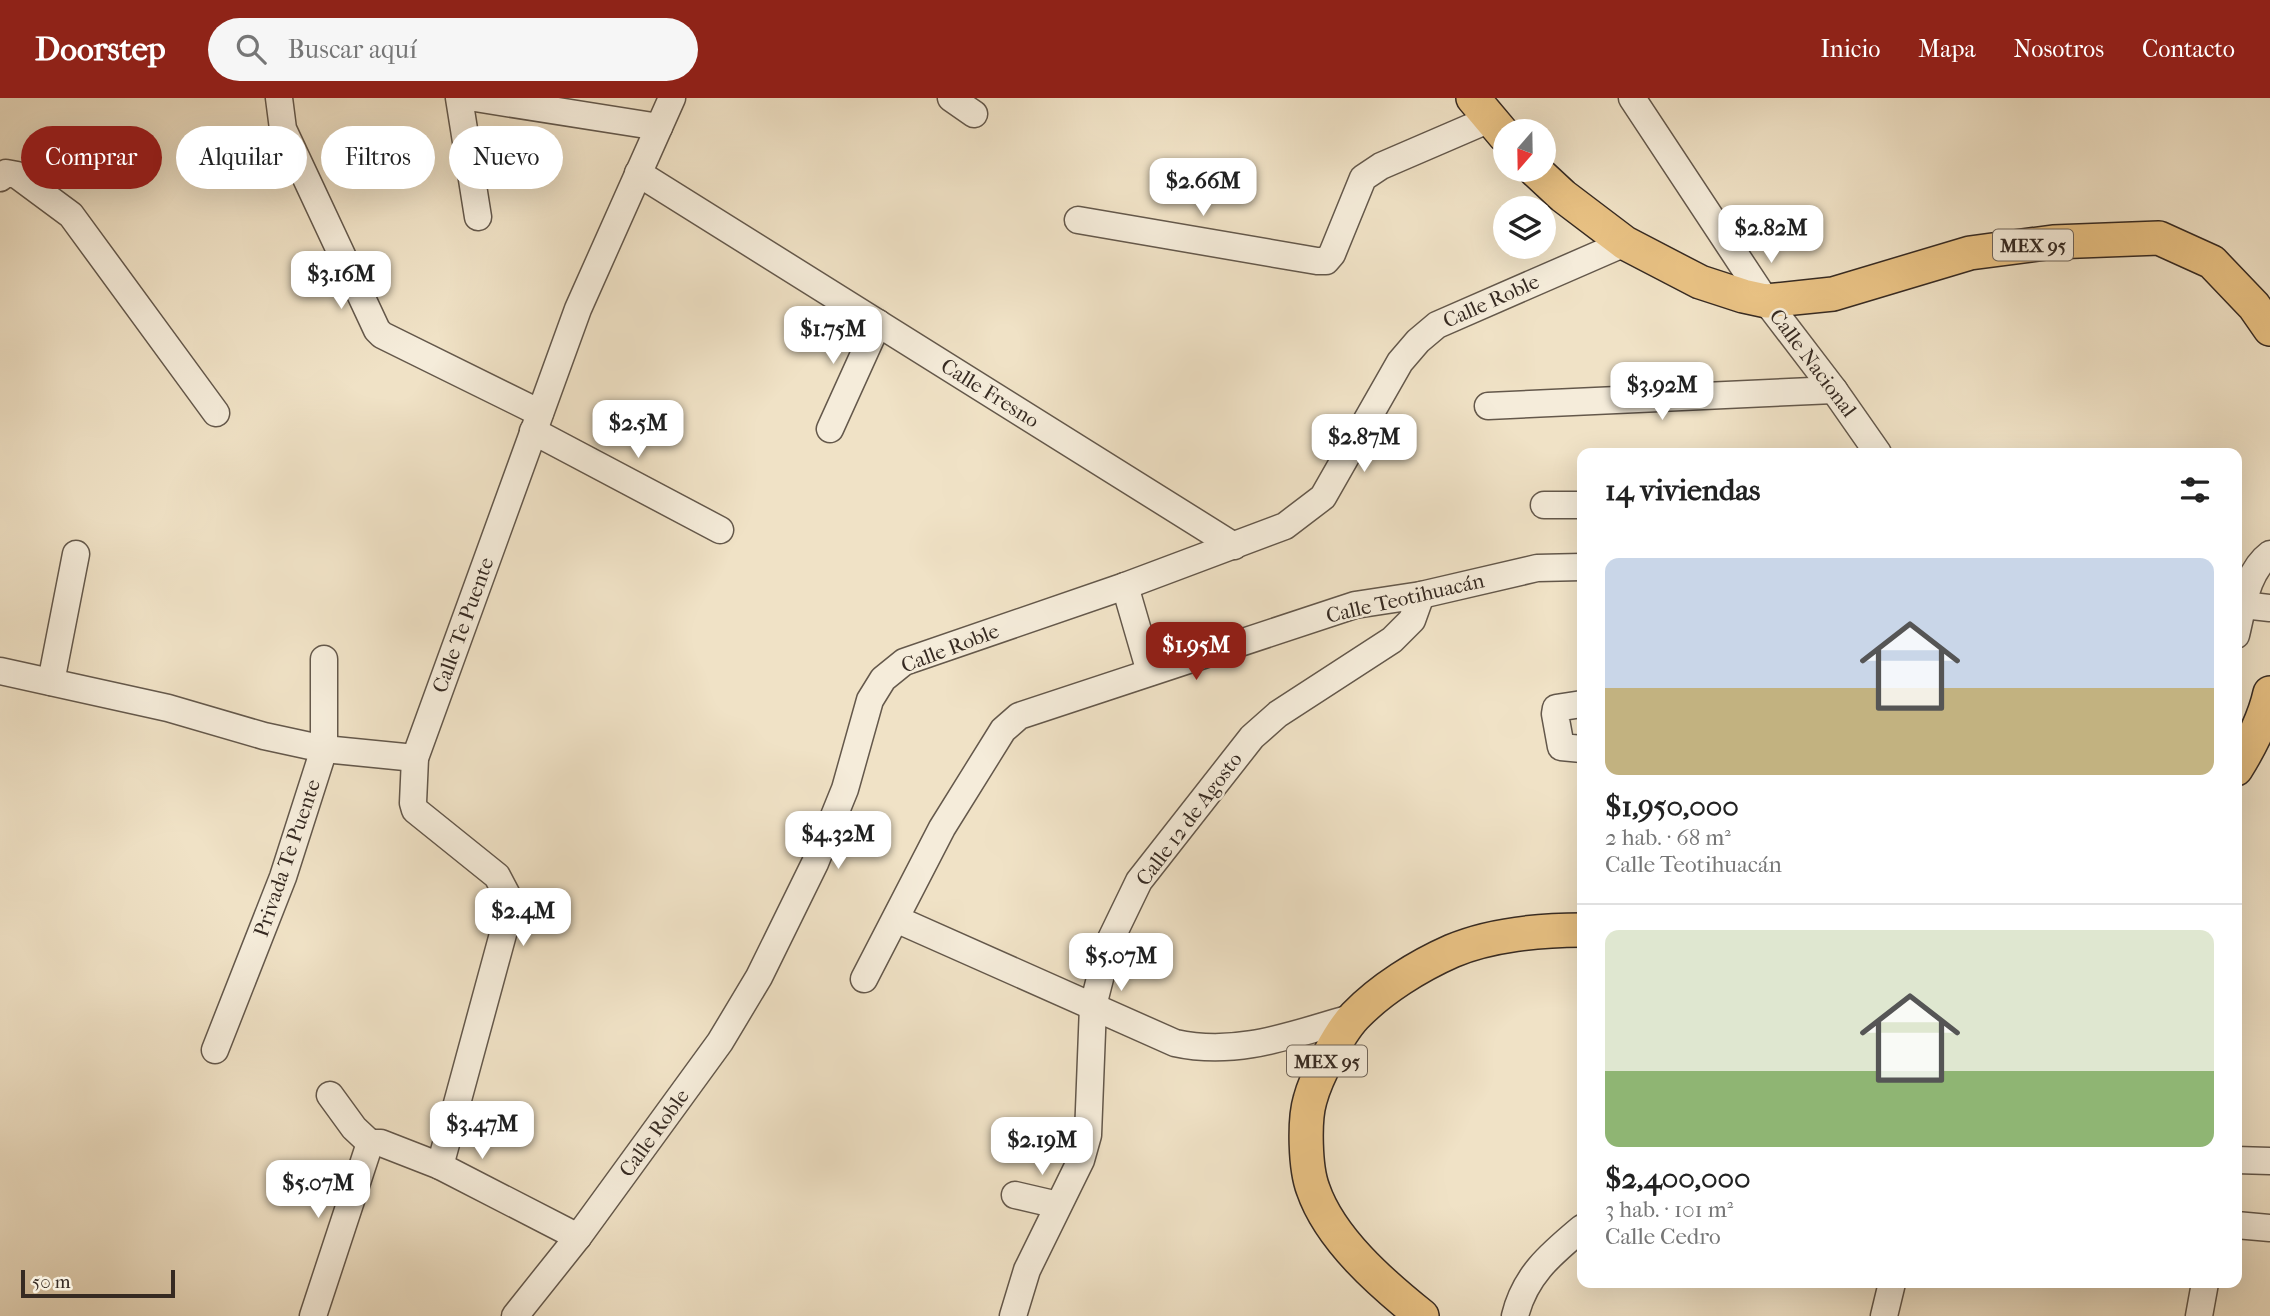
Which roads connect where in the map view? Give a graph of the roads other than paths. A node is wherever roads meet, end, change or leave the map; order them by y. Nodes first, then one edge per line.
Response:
1 (279, 98) edge
2 (459, 98) edge
3 (475, 98) edge
4 (672, 98) edge
5 (951, 98) edge
6 (1632, 98) edge
7 (974, 114) dead end
8 (1489, 118) edge
9 (659, 127) junction
10 (638, 173) junction
11 (0, 178) edge
12 (1548, 182) edge
13 (478, 217) dead end
14 (1078, 220) dead end
15 (1625, 243) junction
16 (1766, 301) junction
17 (878, 323) junction
18 (2270, 329) edge
19 (1834, 390) junction
20 (1488, 406) dead end
21 (216, 413) dead end
22 (536, 422) junction
23 (830, 429) dead end
24 (1875, 448) edge
25 (1544, 505) dead end
26 (1577, 505) edge
27 (720, 530) dead end
28 (1234, 546) junction
29 (76, 554) dead end
30 (2270, 554) edge
31 (1577, 567) edge
32 (1125, 586) junction
33 (1421, 594) junction
34 (2243, 605) junction
35 (2270, 608) edge
36 (2242, 609) edge
37 (324, 659) dead end
38 (0, 671) edge
39 (1150, 672) junction
40 (51, 682) junction
41 (2270, 693) edge
42 (1577, 705) edge
43 (324, 749) junction
44 (1577, 749) edge
45 (415, 758) junction
46 (2242, 759) edge
47 (895, 919) junction
48 (1577, 930) edge
49 (864, 979) dead end
50 (1093, 1006) junction
51 (1354, 1017) junction
52 (215, 1050) dead end
53 (330, 1096) dead end
54 (370, 1143) junction
55 (2242, 1160) edge
56 (2270, 1161) edge
57 (440, 1166) junction
58 (1015, 1195) dead end
59 (1058, 1206) junction
60 (2242, 1226) edge
61 (2270, 1228) edge
62 (1577, 1232) edge
63 (578, 1237) junction
64 (1891, 1288) edge
65 (2204, 1288) edge
66 (313, 1316) edge
67 (514, 1316) edge
68 (1013, 1316) edge
69 (1422, 1316) edge
70 (1515, 1316) edge
71 (1884, 1316) edge
72 (2199, 1316) edge

1 - 22 street
2 - 13 street
3 - 9 street
4 - 9 street, Calle Te Puente
5 - 7 street
6 - 16 street, Calle Nacional
8 - 14 street
9 - 10 street, Calle Te Puente
10 - 17 street, Calle Fresno
10 - 22 street, Calle Te Puente
11 - 21 street
12 - 15 main road, MEX 95
15 - 16 main road, MEX 95
15 - 28 street, Calle Roble
16 - 18 main road, MEX 95
16 - 19 street, Calle Nacional
17 - 23 street
17 - 28 street, Calle Fresno
19 - 20 street
19 - 24 street, Calle Nacional
22 - 27 street
22 - 45 street, Calle Te Puente
25 - 26 street
28 - 32 street, Calle Roble
29 - 40 street
30 - 34 street
31 - 33 street, Calle Teotihuacán
32 - 39 street
32 - 63 street, Calle Roble
33 - 39 street, Calle Teotihuacán
33 - 50 street, Calle 12 de Agosto
34 - 35 street
34 - 36 street
37 - 43 street, Privada Te Puente
38 - 40 street
39 - 47 street, Calle Teotihuacán
40 - 43 street
41 - 46 main road
42 - 44 street
43 - 45 street
43 - 52 street, Privada Te Puente
45 - 57 street, Calle Te Puente
47 - 49 street, Calle Teotihuacán
47 - 50 street
48 - 51 main road, MEX 95
50 - 51 street
50 - 59 street, Calle 12 de Agosto
51 - 69 main road, MEX 95
53 - 54 street
54 - 57 street
54 - 66 street
55 - 56 street
57 - 63 street
58 - 59 street
59 - 68 street, Calle 12 de Agosto
60 - 61 street
62 - 70 street
63 - 67 street, Calle Roble
64 - 71 street
65 - 72 street

